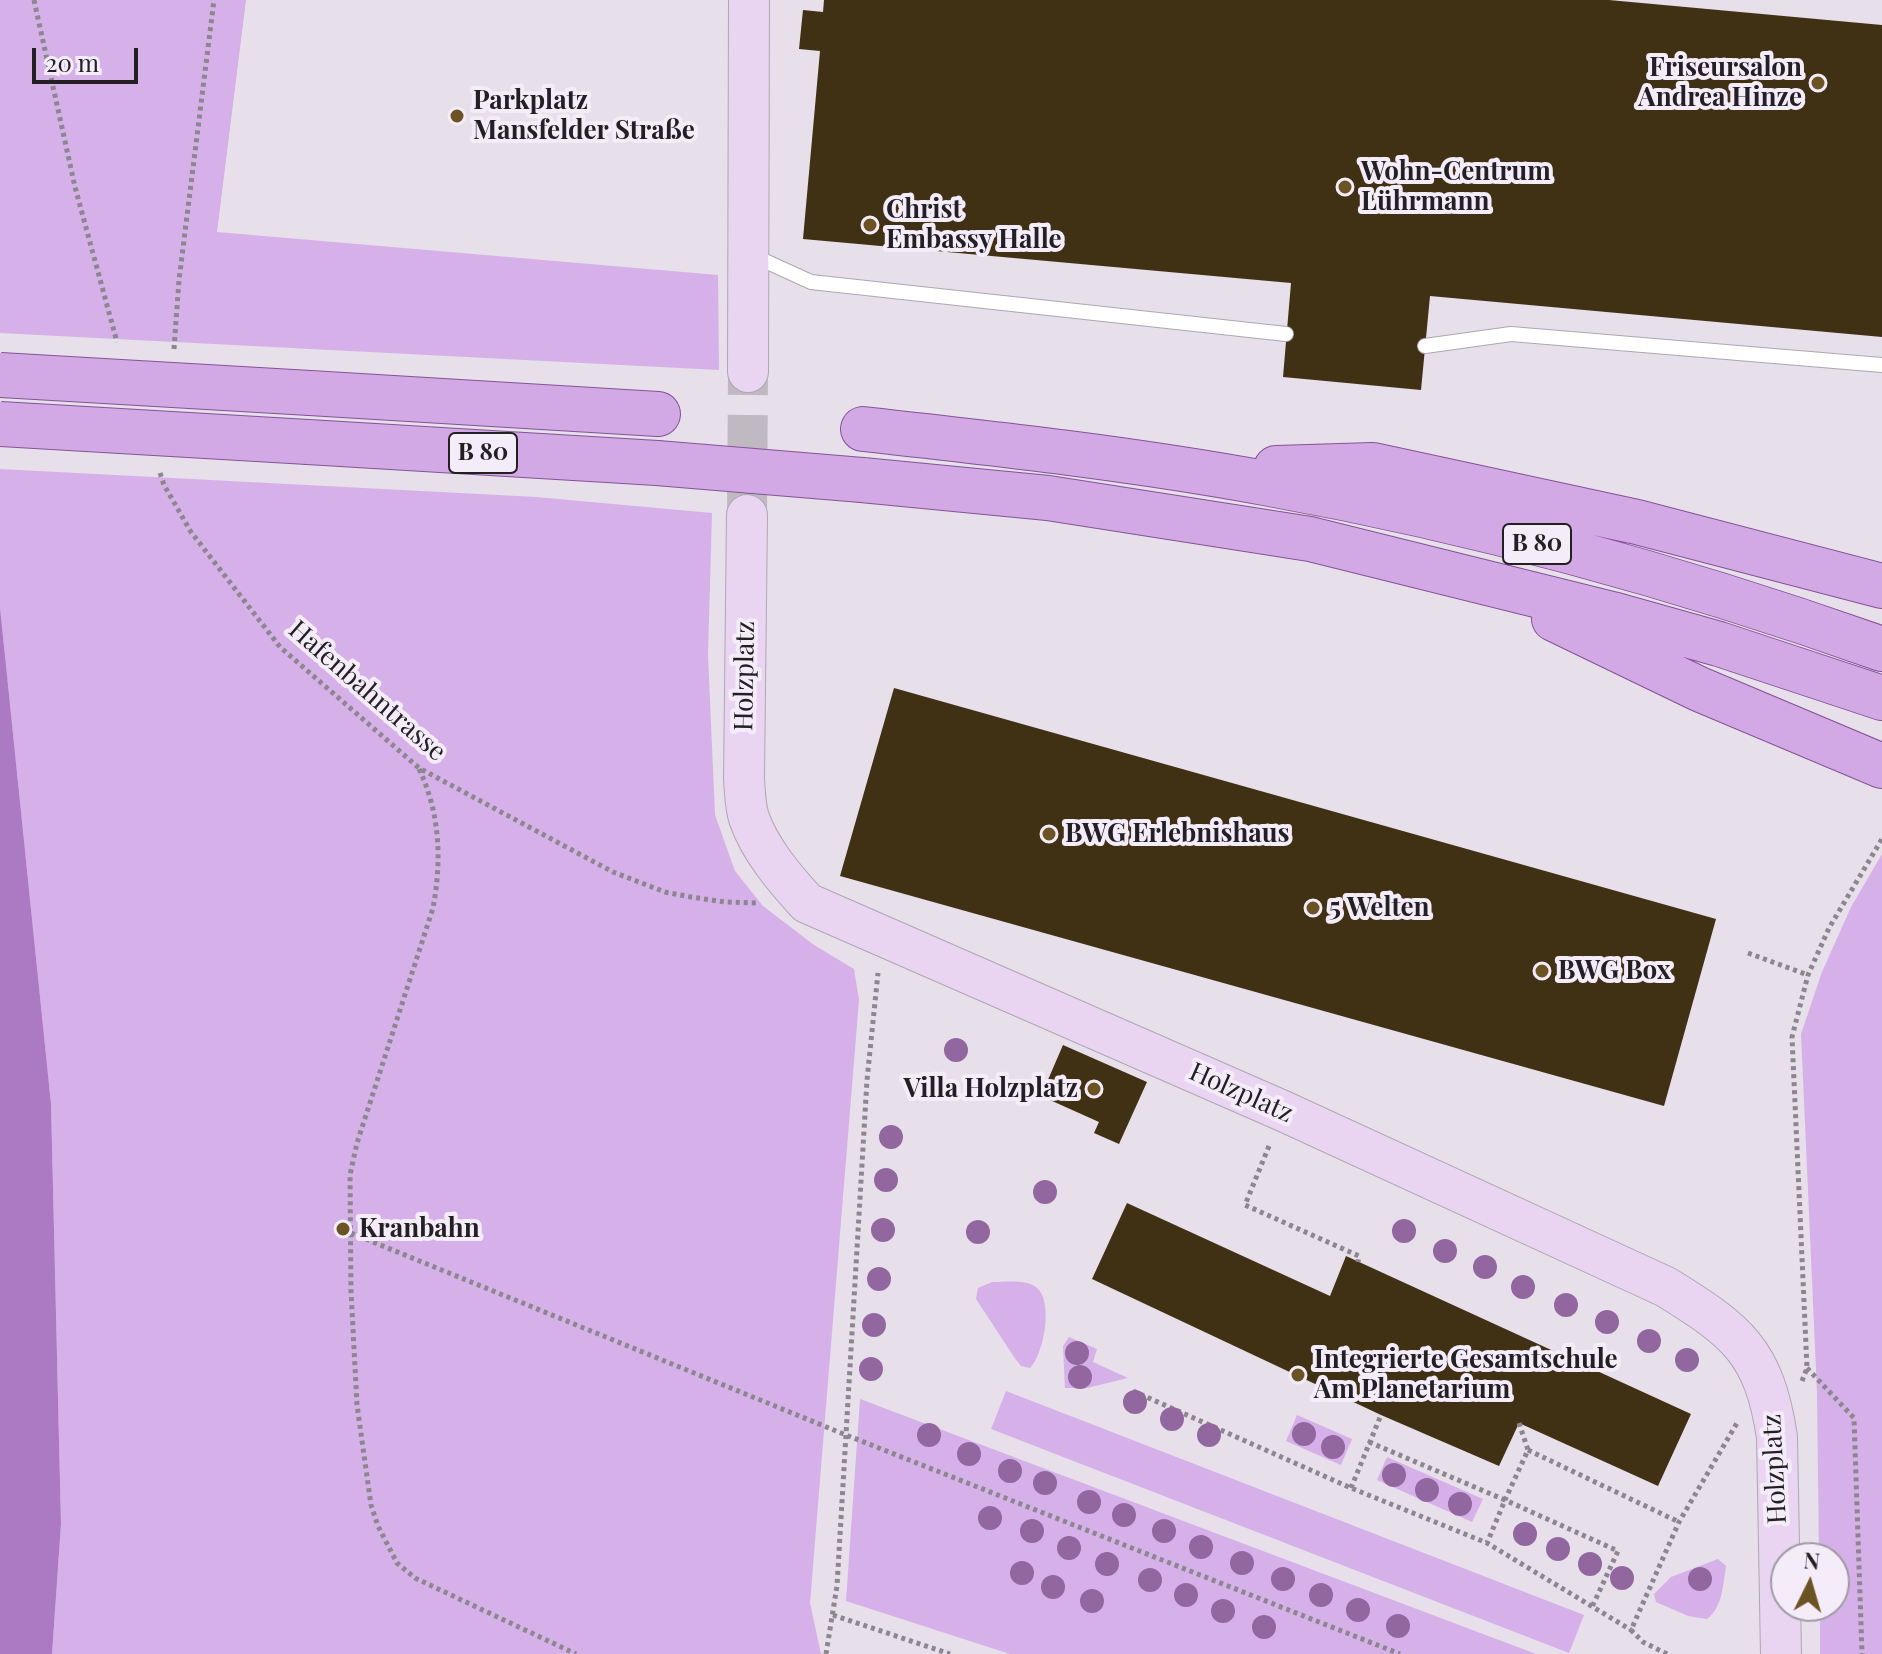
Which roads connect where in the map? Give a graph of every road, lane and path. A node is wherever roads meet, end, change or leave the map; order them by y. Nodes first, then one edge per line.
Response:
1 (34, 0) edge
2 (214, 0) edge
3 (749, 0) edge
4 (750, 255) junction
5 (1286, 334) dead end
6 (1425, 346) dead end
7 (118, 347) dead end
8 (173, 359) dead end
9 (1882, 365) edge
10 (748, 372) tunnel mouth
11 (0, 375) edge
12 (658, 414) dead end
13 (0, 424) edge
14 (863, 429) dead end
15 (1091, 455) junction
16 (162, 471) dead end
17 (1190, 471) junction
18 (862, 480) junction
19 (747, 515) tunnel mouth
20 (1466, 576) junction
21 (1882, 586) edge
22 (1880, 648) edge
23 (1872, 694) edge
24 (1882, 766) edge
25 (419, 768) junction
26 (1882, 839) edge
27 (807, 903) junction
28 (886, 937) junction
29 (1748, 953) dead end
30 (1808, 975) junction
31 (1283, 1111) junction
32 (351, 1233) junction
33 (1358, 1262) dead end
34 (1807, 1368) junction
35 (1782, 1380) junction
36 (1133, 1391) dead end
37 (1381, 1415) dead end
38 (1519, 1423) dead end
39 (846, 1435) junction
40 (1369, 1442) junction
41 (1528, 1450) junction
42 (1351, 1488) junction
43 (1505, 1500) junction
44 (1679, 1522) junction
45 (1487, 1543) junction
46 (1592, 1607) junction
47 (833, 1615) junction
48 (1631, 1630) junction
49 (576, 1654) edge
50 (826, 1654) edge
51 (950, 1654) edge
52 (1400, 1654) edge
53 (1667, 1654) edge
54 (1781, 1654) edge
55 (1862, 1654) edge

1 - 7 path
2 - 8 path
3 - 4 street
4 - 5 lane
4 - 10 street
6 - 9 lane
11 - 12 main road, B 80, bridge
13 - 18 main road, B 80, bridge
14 - 15 main road, B 80
15 - 17 main road, B 80
15 - 18 main road
16 - 25 path, Hafenbahntrasse
17 - 21 main road
17 - 22 main road, B 80
18 - 20 main road, B 80
19 - 27 street, Holzplatz
20 - 23 main road, B 80
20 - 24 main road
25 - 27 path, Hafenbahntrasse
25 - 32 path
26 - 30 path
27 - 28 street, Holzplatz
28 - 31 street, Holzplatz
28 - 39 path
29 - 30 path
30 - 34 path
31 - 33 path
31 - 35 street, Holzplatz
32 - 39 path
32 - 49 path
34 - 35 path
34 - 55 path
35 - 44 path
35 - 54 street, Holzplatz
36 - 42 path
37 - 40 path
38 - 41 path
39 - 47 path
39 - 52 path
40 - 42 path
40 - 43 path
41 - 43 path
41 - 44 path
42 - 45 path
43 - 45 path
43 - 46 path
44 - 48 path
45 - 46 path
46 - 48 path
47 - 50 path
47 - 51 path
48 - 53 path

